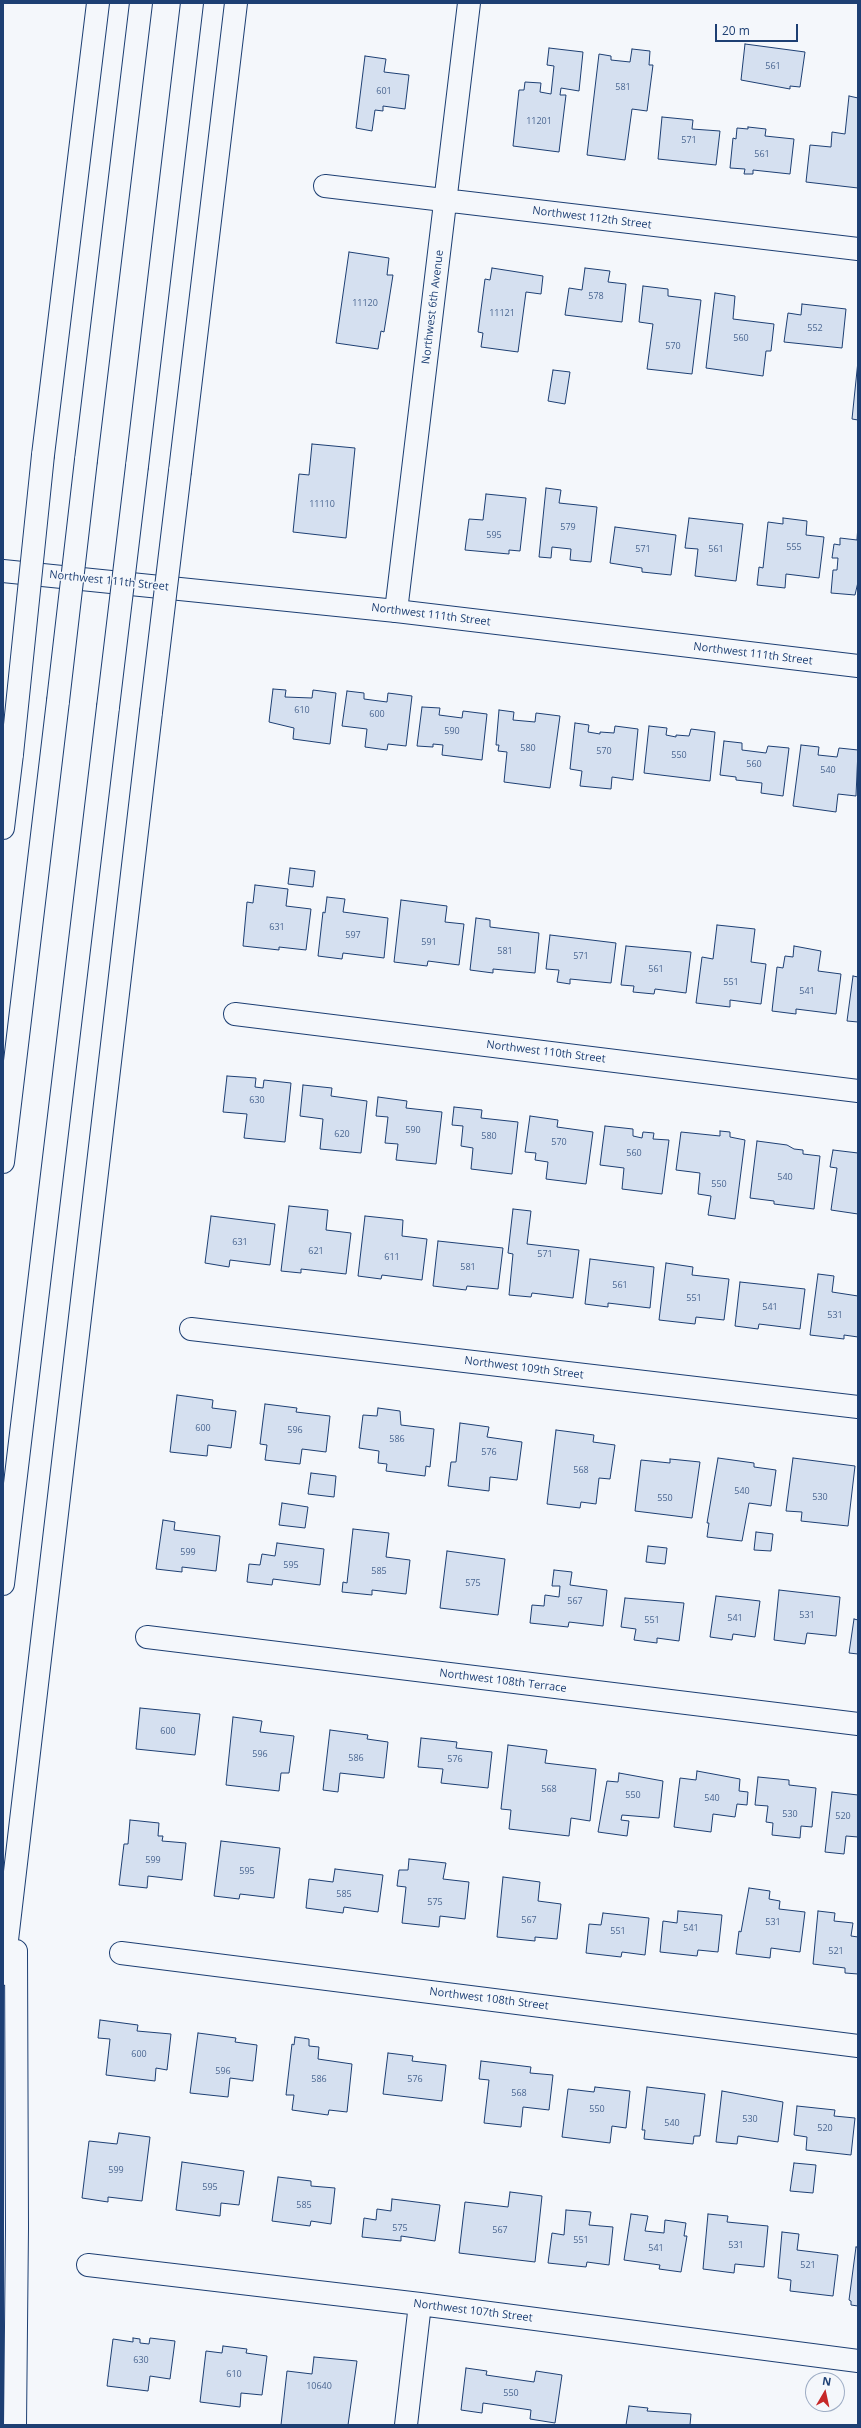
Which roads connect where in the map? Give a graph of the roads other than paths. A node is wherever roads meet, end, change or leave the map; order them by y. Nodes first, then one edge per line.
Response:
1 (98, 3) edge
2 (141, 3) edge
3 (192, 3) edge
4 (236, 3) edge
5 (469, 3) edge
6 (325, 186) dead end
7 (445, 201) junction
8 (858, 249) edge
9 (3, 571) edge
10 (396, 611) junction
11 (858, 666) edge
12 (3, 828) edge
13 (235, 1014) dead end
14 (858, 1091) edge
15 (3, 1162) edge
16 (191, 1329) dead end
17 (858, 1407) edge
18 (3, 1584) edge
19 (147, 1637) dead end
20 (858, 1724) edge
21 (16, 1858) junction
22 (120, 1953) dead end
23 (3, 1974) edge
24 (858, 2046) edge
25 (88, 2265) dead end
26 (420, 2304) junction
27 (858, 2361) edge
28 (15, 2425) edge
29 (406, 2425) edge

1 - 12 main road, bridge
2 - 15 main road, bridge
3 - 18 main road, bridge
4 - 21 main road, bridge
5 - 7 main road, Northwest 6th Avenue
6 - 7 main road, Northwest 112th Street
7 - 8 main road, Northwest 112th Street
7 - 10 main road, Northwest 6th Avenue
9 - 10 main road, Northwest 111th Street
10 - 11 main road, Northwest 111th Street
13 - 14 main road, Northwest 110th Street
16 - 17 main road, Northwest 109th Street
19 - 20 main road, Northwest 108th Terrace
21 - 23 main road
21 - 28 main road
22 - 24 main road, Northwest 108th Street
25 - 26 main road, Northwest 107th Street
26 - 27 main road, Northwest 107th Street
26 - 29 main road

